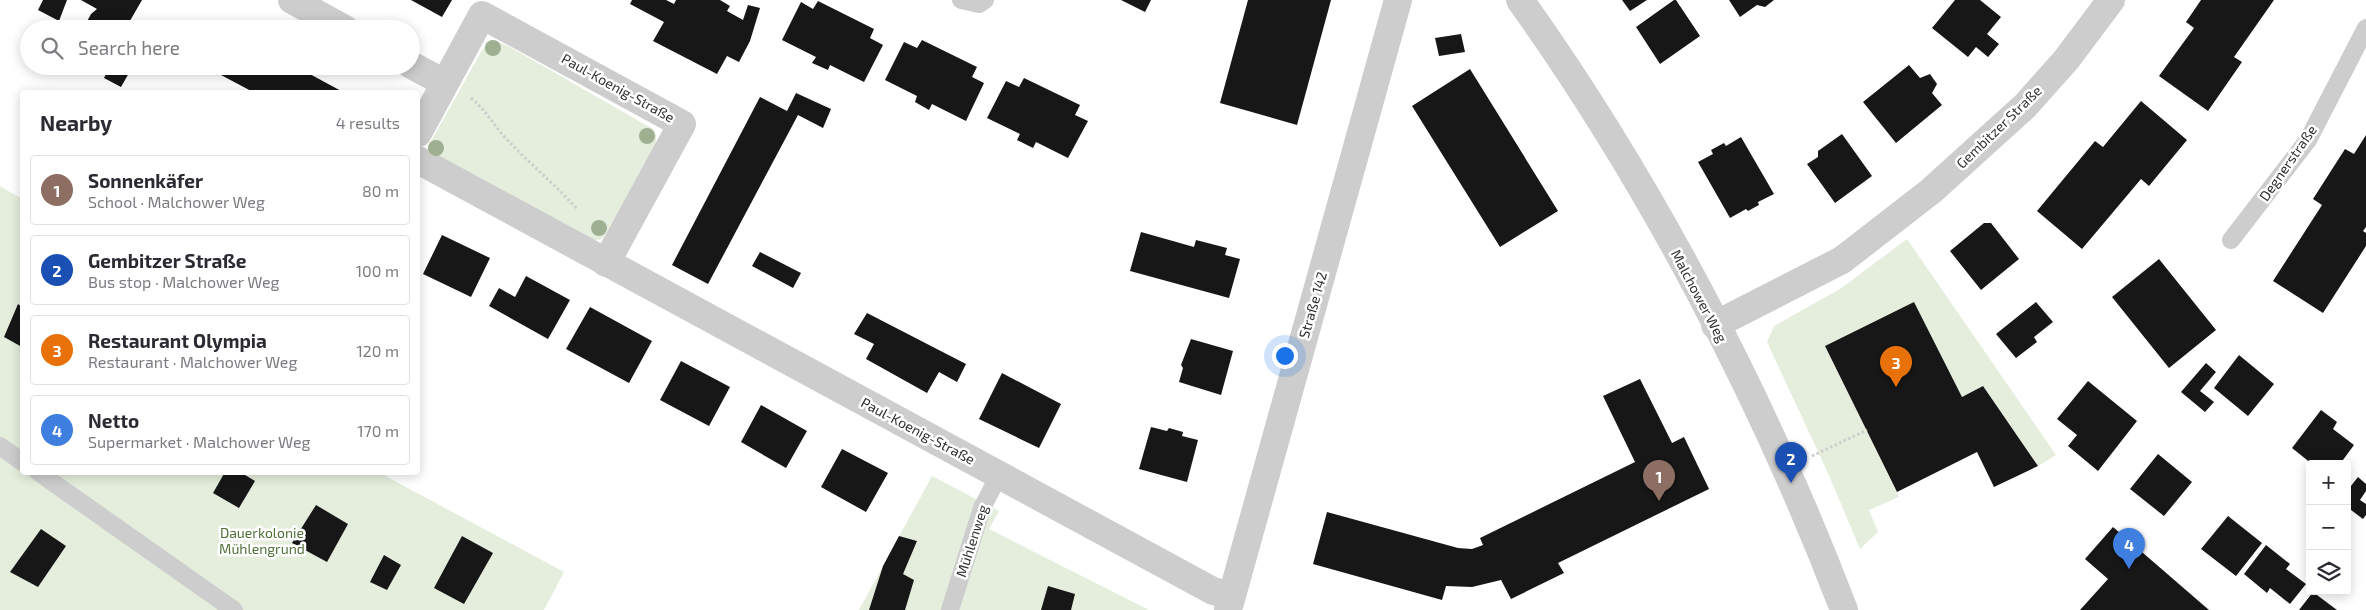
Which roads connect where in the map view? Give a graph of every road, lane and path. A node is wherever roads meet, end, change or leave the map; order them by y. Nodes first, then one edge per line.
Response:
1 (292, 0) edge
2 (961, 0) edge
3 (985, 0) edge
4 (1398, 0) edge
5 (1520, 0) edge
6 (2111, 0) edge
7 (329, 20) edge
8 (2366, 28) edge
9 (420, 70) edge
10 (445, 83) junction
11 (420, 129) edge
12 (420, 161) edge
13 (578, 210) dead end
14 (2231, 240) dead end
15 (606, 263) junction
16 (1715, 326) junction
17 (1866, 430) dead end
18 (0, 446) edge
19 (1810, 460) dead end
20 (20, 461) edge
21 (42, 475) edge
22 (999, 475) junction
23 (1230, 603) edge
24 (234, 610) edge
25 (950, 610) edge
26 (1844, 610) edge

1 - 7 street
2 - 3 lane
4 - 23 street, Straße 142
5 - 16 street, Malchower Weg
6 - 16 street, Gembitzer Straße
8 - 14 lane, Degnerstraße
9 - 10 street
10 - 11 street, Paul-Koenig-Straße
10 - 13 path
10 - 15 street, Paul-Koenig-Straße
12 - 15 street, Paul-Koenig-Straße
15 - 22 street, Paul-Koenig-Straße
16 - 26 street, Malchower Weg
17 - 19 path
18 - 20 lane
21 - 24 lane
22 - 23 street, Paul-Koenig-Straße
22 - 25 lane, Mühlenweg

